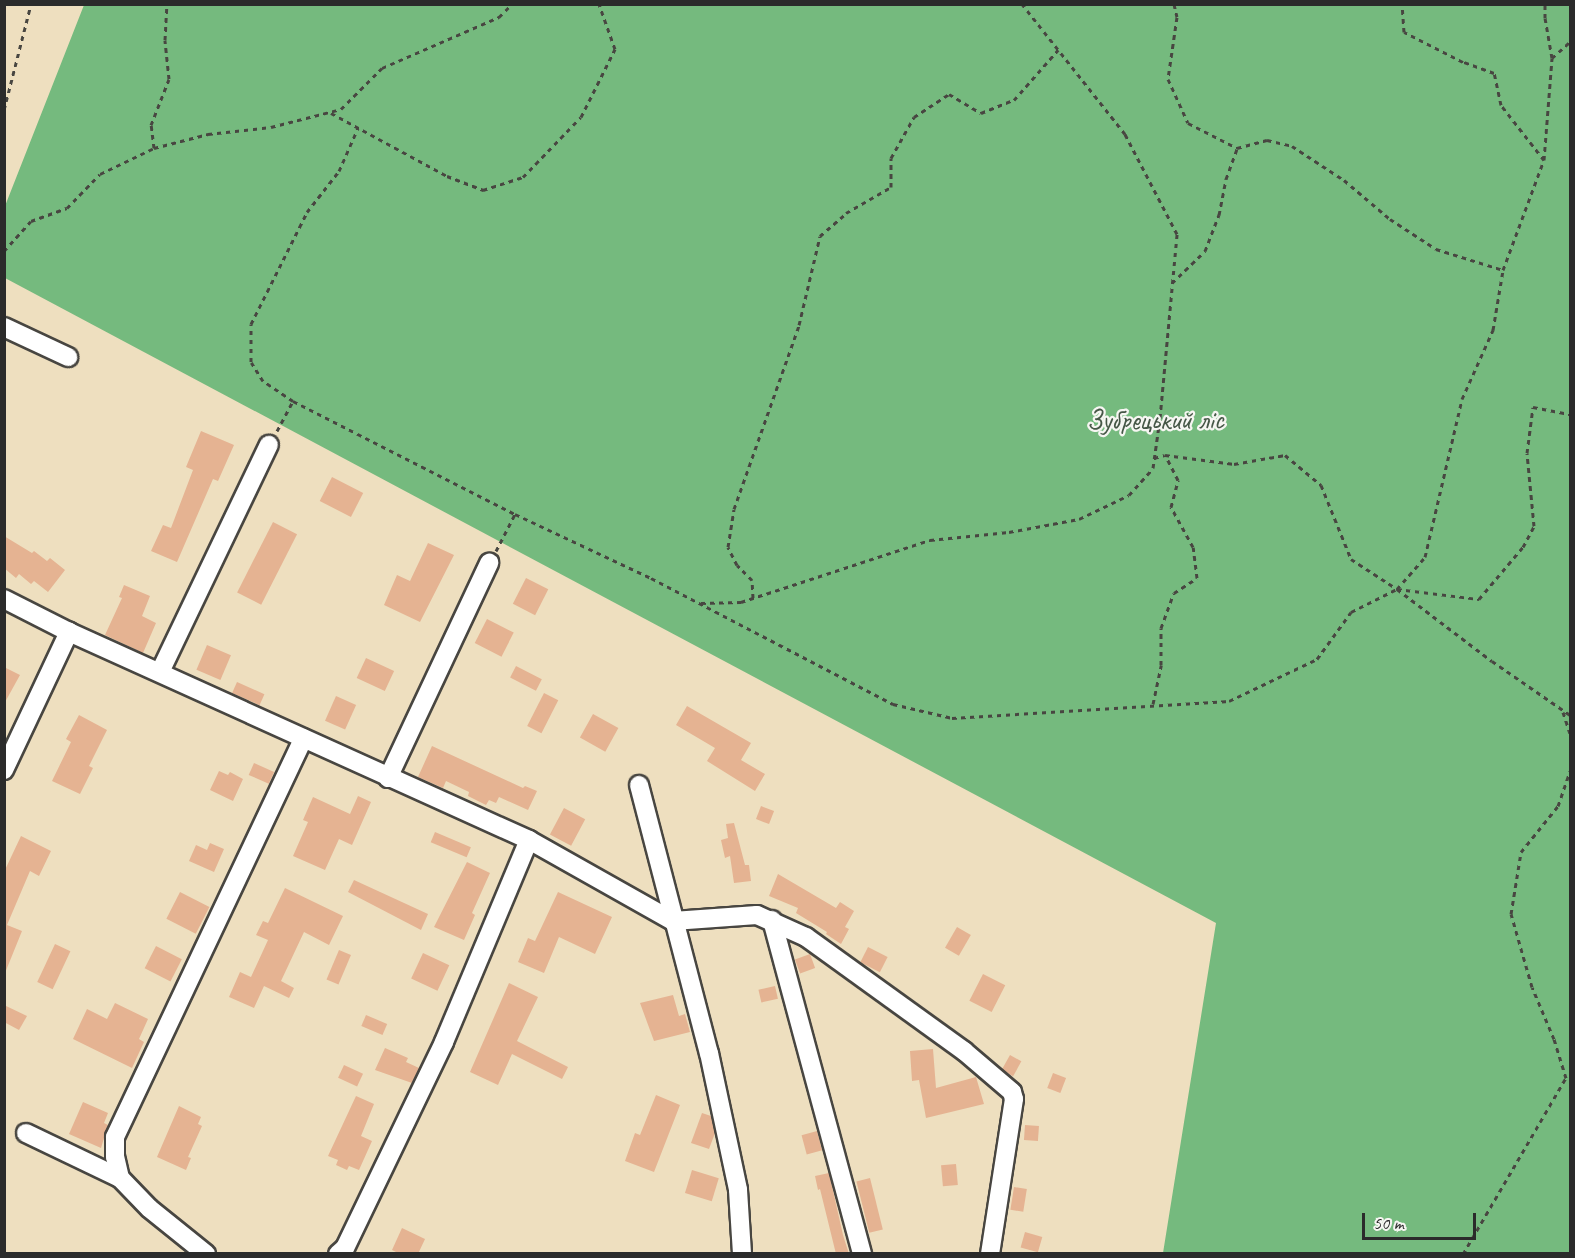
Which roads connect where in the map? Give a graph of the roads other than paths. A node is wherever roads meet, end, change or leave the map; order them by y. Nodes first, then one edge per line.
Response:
1 (4, 327) edge
2 (68, 357) dead end
3 (269, 446) road end
4 (489, 563) road end
5 (4, 599) edge
6 (69, 632) junction
7 (160, 672) junction
8 (304, 738) junction
9 (4, 770) edge
10 (388, 778) junction
11 (639, 785) dead end
12 (529, 840) junction
13 (772, 920) junction
14 (674, 921) junction
15 (26, 1133) dead end
16 (120, 1178) junction
17 (206, 1254) edge
18 (338, 1254) edge
19 (742, 1254) edge
20 (862, 1254) edge
21 (990, 1254) edge

1 - 2 street
3 - 7 street
4 - 10 street
5 - 6 street
6 - 7 street
6 - 9 street
7 - 8 street
8 - 10 street
8 - 16 street
10 - 12 street
11 - 14 street
12 - 14 street
12 - 18 street
13 - 14 street
13 - 20 street
13 - 21 street
14 - 19 street
15 - 16 street
16 - 17 street

